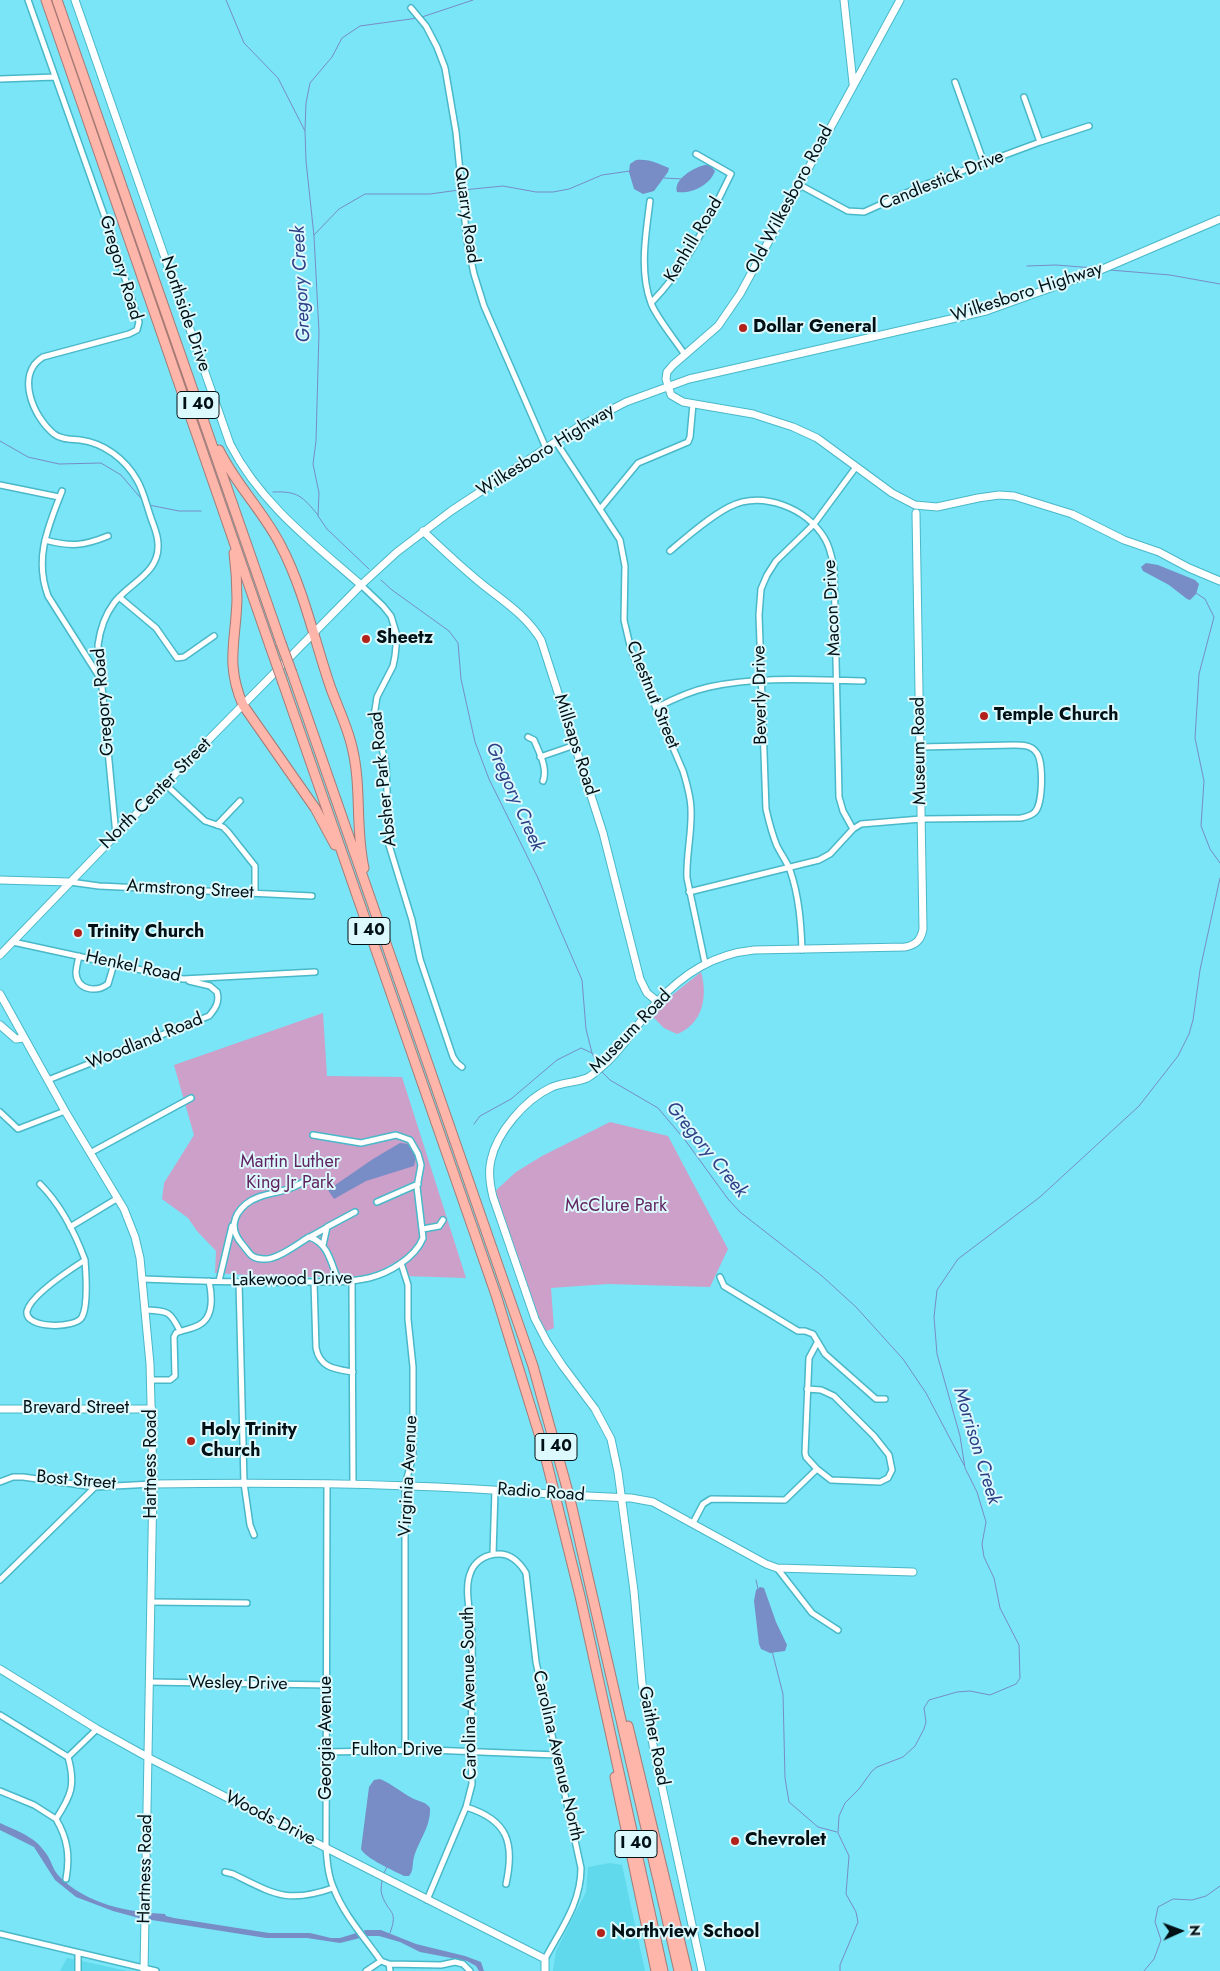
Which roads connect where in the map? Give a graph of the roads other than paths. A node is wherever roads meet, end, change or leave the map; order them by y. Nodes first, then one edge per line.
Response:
1 (28, 0) edge
2 (46, 0) edge
3 (57, 0) edge
4 (75, 0) edge
5 (844, 0) edge
6 (900, 0) edge
7 (411, 8) dead end
8 (55, 77) junction
9 (0, 79) edge
10 (955, 82) dead end
11 (853, 84) junction
12 (1024, 97) dead end
13 (1089, 126) dead end
14 (1040, 142) junction
15 (696, 154) dead end
16 (984, 163) junction
17 (798, 184) junction
18 (650, 201) dead end
19 (1220, 219) edge
20 (651, 303) junction
21 (685, 356) junction
22 (668, 386) junction
23 (196, 398) junction
24 (693, 404) junction
25 (556, 442) junction
26 (546, 448) junction
27 (856, 467) junction
28 (0, 485) edge
29 (62, 490) dead end
30 (59, 497) junction
31 (915, 505) junction
32 (601, 508) junction
33 (916, 513) joint
34 (228, 524) junction
35 (814, 524) junction
36 (423, 531) junction
37 (108, 536) dead end
38 (45, 540) junction
39 (670, 551) dead end
40 (1220, 581) edge
41 (362, 585) junction
42 (119, 597) junction
43 (314, 634) junction
44 (214, 636) dead end
45 (101, 680) junction
46 (836, 680) junction
47 (761, 681) junction
48 (863, 681) dead end
49 (243, 705) junction
50 (656, 708) junction
51 (528, 737) dead end
52 (575, 745) junction
53 (920, 747) junction
54 (540, 757) junction
55 (543, 781) dead end
56 (165, 784) junction
57 (240, 801) dead end
58 (921, 819) junction
59 (217, 825) junction
60 (853, 828) junction
61 (116, 835) junction
62 (789, 868) junction
63 (0, 880) edge
64 (70, 882) junction
65 (353, 885) junction
66 (689, 892) junction
67 (255, 893) junction
68 (312, 896) dead end
69 (384, 938) junction
70 (13, 942) junction
71 (802, 950) junction
72 (0, 955) edge
73 (79, 956) junction
74 (706, 963) junction
75 (114, 964) junction
76 (315, 972) dead end
77 (183, 979) junction
78 (0, 994) edge
79 (658, 1002) junction
80 (0, 1025) edge
81 (24, 1038) junction
82 (462, 1067) dead end
83 (48, 1080) junction
84 (191, 1098) dead end
85 (65, 1111) junction
86 (0, 1112) edge
87 (314, 1135) dead end
88 (90, 1153) junction
89 (306, 1181) dead end
90 (40, 1184) dead end
91 (418, 1184) junction
92 (118, 1198) junction
93 (377, 1202) dead end
94 (355, 1212) dead end
95 (234, 1220) junction
96 (443, 1220) dead end
97 (70, 1227) junction
98 (327, 1227) junction
99 (423, 1229) junction
100 (309, 1237) junction
101 (227, 1244) junction
102 (242, 1244) junction
103 (323, 1245) junction
104 (85, 1260) junction
105 (401, 1263) junction
106 (720, 1277) dead end
107 (143, 1279) junction
108 (210, 1281) junction
109 (219, 1281) junction
110 (338, 1281) junction
111 (352, 1281) junction
112 (239, 1282) junction
113 (314, 1282) junction
114 (146, 1310) junction
115 (180, 1331) junction
116 (817, 1343) junction
117 (353, 1372) junction
118 (151, 1380) junction
119 (807, 1389) junction
120 (885, 1399) dead end
121 (0, 1409) edge
122 (152, 1409) junction
123 (816, 1469) junction
124 (0, 1482) edge
125 (244, 1483) junction
126 (153, 1484) junction
127 (327, 1484) junction
128 (354, 1484) junction
129 (405, 1485) junction
130 (95, 1486) junction
131 (494, 1490) junction
132 (621, 1498) junction
133 (693, 1523) junction
134 (254, 1535) dead end
135 (494, 1554) junction
136 (778, 1568) junction
137 (913, 1572) dead end
138 (0, 1580) edge
139 (151, 1602) junction
140 (247, 1603) dead end
141 (838, 1630) dead end
142 (604, 1645) junction
143 (0, 1669) edge
144 (150, 1682) junction
145 (327, 1685) junction
146 (0, 1715) edge
147 (607, 1717) junction
148 (97, 1729) junction
149 (405, 1750) junction
150 (326, 1752) junction
151 (471, 1752) junction
152 (557, 1755) junction
153 (68, 1757) junction
154 (149, 1758) junction
155 (0, 1791) edge
156 (466, 1807) junction
157 (56, 1819) junction
158 (326, 1847) junction
159 (225, 1872) dead end
160 (66, 1880) dead end
161 (506, 1884) dead end
162 (333, 1888) junction
163 (428, 1900) junction
164 (0, 1934) edge
165 (78, 1953) junction
166 (545, 1959) junction
167 (381, 1961) junction
168 (390, 1964) junction
169 (144, 1970) edge
170 (78, 1971) edge
171 (156, 1971) edge
172 (366, 1971) edge
173 (390, 1971) edge
174 (470, 1971) edge
175 (545, 1971) edge
176 (656, 1971) edge
177 (663, 1971) edge
178 (679, 1971) edge
179 (687, 1971) edge
180 (702, 1971) edge

1 - 8 street, Gregory Road
2 - 34 highway, I 40
3 - 23 highway, I 40
4 - 41 street, Northside Drive
5 - 11 street
6 - 11 street, Old Wilkesboro Road
7 - 26 street, Quarry Road
8 - 9 street
8 - 42 street, Gregory Road
10 - 16 street
11 - 17 street, Old Wilkesboro Road
12 - 14 street
13 - 14 street, Candlestick Drive
14 - 16 street, Candlestick Drive
15 - 20 street, Kenhill Road
16 - 17 street, Candlestick Drive
17 - 21 street, Old Wilkesboro Road
18 - 20 street
19 - 22 street, Wilkesboro Highway
20 - 21 street
21 - 22 street, Old Wilkesboro Road
22 - 24 street
22 - 25 street, Wilkesboro Highway
23 - 43 highway
23 - 69 highway, I 40, bridge
24 - 27 street
24 - 32 street
25 - 26 street, Wilkesboro Highway
25 - 32 street, Chestnut Street
26 - 36 street, Wilkesboro Highway
27 - 31 street
27 - 35 street, Beverly Drive
28 - 30 street
29 - 30 street
30 - 38 street
31 - 33 street
31 - 40 street
32 - 50 street, Chestnut Street
33 - 53 street, Museum Road
34 - 49 highway
34 - 65 highway, I 40, bridge
35 - 39 street, Macon Drive
35 - 46 street, Macon Drive
35 - 47 street, Beverly Drive
36 - 41 street, Wilkesboro Highway
36 - 52 street, Millsaps Road
37 - 38 street
38 - 45 street
41 - 43 street, Wilkesboro Highway
41 - 82 street, Absher Park Road
42 - 44 street
42 - 45 street, Gregory Road
43 - 49 street, North Center Street
43 - 69 highway
45 - 61 street, Gregory Road
46 - 47 street
46 - 48 street
46 - 60 street, Macon Drive
47 - 50 street
47 - 62 street, Beverly Drive
49 - 56 street, North Center Street
49 - 65 highway
50 - 66 street, Chestnut Street
51 - 54 street
52 - 54 street
52 - 79 street, Millsaps Road
53 - 58 street, Museum Road
53 - 58 street
54 - 55 street
56 - 59 street
56 - 61 street, North Center Street
57 - 59 street
58 - 60 street
58 - 71 street, Museum Road
59 - 67 street
60 - 62 street
61 - 64 street, North Center Street
62 - 66 street
62 - 71 street, Beverly Drive
63 - 64 street
64 - 67 street, Armstrong Street
64 - 70 street, North Center Street
65 - 147 highway, I 40
66 - 74 street, Chestnut Street
67 - 68 street, Armstrong Street
69 - 142 highway, I 40
70 - 72 street, North Center Street
70 - 73 street, Henkel Road
71 - 74 street, Museum Road
73 - 75 street, Henkel Road
73 - 75 street
74 - 79 street, Museum Road
75 - 77 street, Henkel Road
76 - 77 street, Henkel Road
77 - 83 street, Woodland Road
78 - 81 street, Hartness Road
79 - 132 street, Museum Road
80 - 81 street
81 - 83 street, Hartness Road
83 - 85 street, Hartness Road
84 - 88 street
85 - 86 street
85 - 88 street, Hartness Road
87 - 91 street
88 - 92 street, Hartness Road
89 - 95 street
90 - 97 street
91 - 93 street
91 - 99 street
92 - 97 street
92 - 107 street, Hartness Road
94 - 98 street
95 - 101 street
95 - 102 street
96 - 99 street
97 - 104 street
98 - 100 street
98 - 103 street
99 - 105 street, Lakewood Drive
100 - 102 street
100 - 103 street
101 - 102 street
101 - 109 street
103 - 110 street
104 - 104 street
105 - 111 street, Lakewood Drive
105 - 129 street, Virginia Avenue
106 - 116 street
107 - 108 street, Lakewood Drive
107 - 114 street, Hartness Road
108 - 109 street, Lakewood Drive
108 - 115 street
109 - 112 street, Lakewood Drive
110 - 111 street, Lakewood Drive
110 - 113 street, Lakewood Drive
111 - 117 street
112 - 113 street, Lakewood Drive
112 - 125 street
113 - 117 street
114 - 115 street
114 - 118 street, Hartness Road
115 - 118 street
116 - 119 street
116 - 120 street
117 - 128 street
118 - 122 street, Hartness Road
119 - 123 street
119 - 123 street
121 - 122 street, Brevard Street
122 - 126 street, Hartness Road
123 - 133 street
124 - 130 street, Bost Street
125 - 126 street, Radio Road
125 - 127 street, Radio Road
125 - 134 street
126 - 130 street, Bost Street
126 - 139 street, Hartness Road
127 - 128 street, Radio Road
127 - 145 street, Georgia Avenue
128 - 129 street, Radio Road
129 - 131 street, Radio Road
129 - 149 street, Virginia Avenue
130 - 138 street
131 - 132 street, Radio Road, bridge
131 - 135 street
132 - 133 street, Radio Road
132 - 180 street, Gaither Road
133 - 136 street, Radio Road
135 - 151 street, Carolina Avenue South
135 - 152 street, Carolina Avenue North
136 - 137 street, Radio Road
136 - 141 street
139 - 140 street
139 - 144 street, Hartness Road
142 - 178 highway, I 40
142 - 179 highway
143 - 148 street, Woods Drive
144 - 145 street, Wesley Drive
144 - 154 street, Hartness Road
145 - 150 street, Georgia Avenue
146 - 153 street
147 - 176 highway
147 - 177 highway, I 40
148 - 153 street
148 - 154 street, Woods Drive
149 - 150 street, Fulton Drive
149 - 151 street, Fulton Drive
150 - 158 street, Georgia Avenue
151 - 152 street, Fulton Drive
151 - 156 street, Carolina Avenue South
152 - 166 street, Carolina Avenue North
153 - 157 street
154 - 158 street, Woods Drive
154 - 169 street, Hartness Road
155 - 157 street
156 - 161 street
156 - 163 street, Carolina Avenue South
157 - 160 street
158 - 162 street, Georgia Avenue
158 - 163 street, Woods Drive
159 - 162 street
162 - 167 street, Georgia Avenue
163 - 166 street, Woods Drive
164 - 165 street
165 - 169 street
165 - 170 street
166 - 175 street, Carolina Avenue North
167 - 168 street
167 - 172 street
168 - 173 street
168 - 174 street
169 - 171 street

